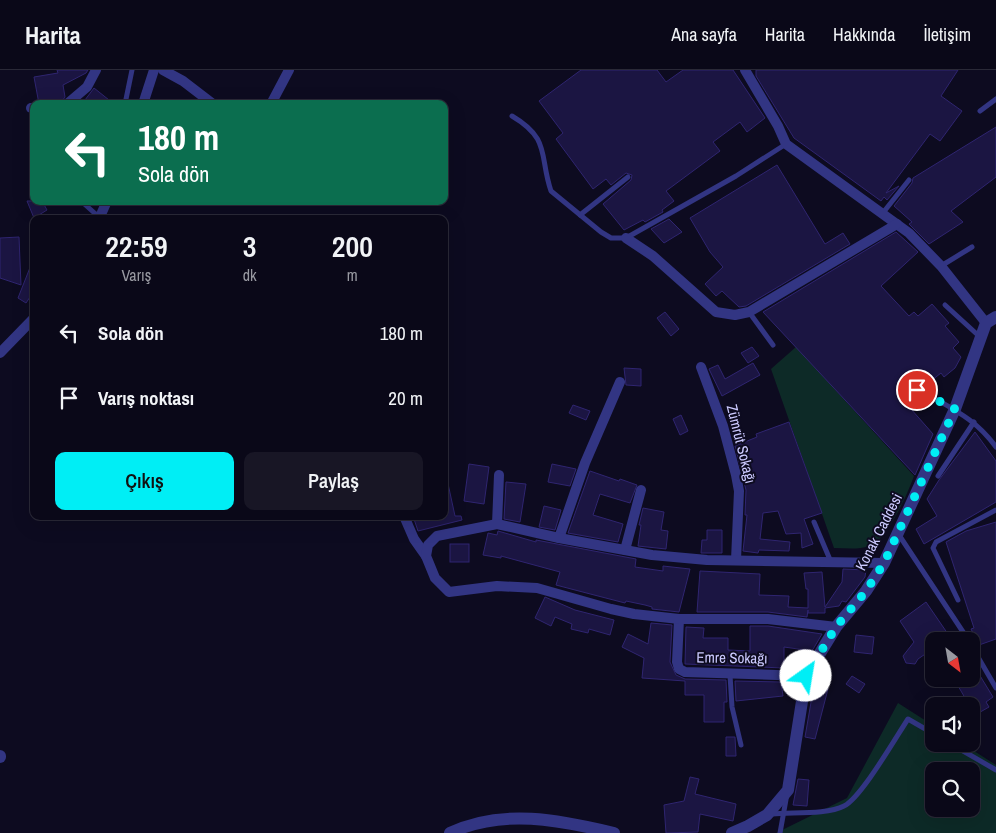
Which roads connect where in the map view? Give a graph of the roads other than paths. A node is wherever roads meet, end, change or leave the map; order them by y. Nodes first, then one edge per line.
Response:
1 (132, 70) edge
2 (154, 70) edge
3 (163, 70) edge
4 (289, 70) edge
5 (745, 70) edge
6 (95, 71) edge
7 (996, 99) edge
8 (72, 100) edge
9 (125, 100) edge
10 (144, 100) edge
11 (207, 100) edge
12 (273, 100) edge
13 (980, 111) dead end
14 (512, 116) dead end
15 (786, 144) junction
16 (628, 176) dead end
17 (909, 180) dead end
18 (85, 205) edge
19 (882, 214) junction
20 (96, 215) edge
21 (580, 215) junction
22 (897, 224) junction
23 (626, 238) junction
24 (972, 247) dead end
25 (941, 266) junction
26 (945, 305) dead end
27 (749, 312) junction
28 (991, 320) edge
29 (30, 322) edge
30 (981, 338) junction
31 (773, 345) dead end
32 (0, 352) edge
33 (701, 367) dead end
34 (620, 382) dead end
35 (909, 395) dead end
36 (955, 409) junction
37 (974, 422) junction
38 (996, 447) edge
39 (499, 474) dead end
40 (938, 476) dead end
41 (641, 490) dead end
42 (996, 510) edge
43 (406, 520) edge
44 (814, 522) dead end
45 (497, 524) junction
46 (899, 534) junction
47 (559, 538) junction
48 (625, 550) junction
49 (426, 556) junction
50 (736, 560) junction
51 (831, 562) junction
52 (884, 563) junction
53 (958, 600) dead end
54 (679, 619) junction
55 (836, 627) junction
56 (963, 632) edge
57 (980, 660) edge
58 (730, 675) junction
59 (806, 676) junction
60 (996, 688) edge
61 (925, 729) edge
62 (741, 745) dead end
63 (964, 752) edge
64 (996, 770) edge
65 (788, 790) junction
66 (786, 813) junction
67 (766, 815) junction
68 (450, 833) edge
69 (614, 833) edge
70 (732, 833) edge
71 (780, 833) edge

1 - 9 lane
2 - 10 street
3 - 11 street
4 - 12 street
5 - 15 street
6 - 8 street
7 - 13 lane
14 - 21 lane
15 - 19 street
15 - 23 lane
16 - 21 lane
17 - 19 lane
18 - 20 lane
19 - 22 street
21 - 23 lane
22 - 25 street
22 - 27 street
23 - 27 street
24 - 25 lane
25 - 28 street
26 - 30 lane
27 - 31 lane
28 - 30 street, Konak Caddesi
29 - 32 street
30 - 36 street, Konak Caddesi
33 - 50 street, Zümrüt Sokağı
34 - 47 street
35 - 36 lane
36 - 37 lane
36 - 46 street, Konak Caddesi
37 - 38 lane
37 - 40 lane
39 - 45 street
41 - 48 street
42 - 53 lane
43 - 49 street
44 - 51 lane
45 - 47 street
45 - 49 street
46 - 52 street, Konak Caddesi
46 - 56 lane
47 - 48 street
48 - 50 street
49 - 54 street
50 - 51 street
51 - 52 street
52 - 55 street, Konak Caddesi
54 - 55 street
54 - 58 street, Emre Sokağı
55 - 59 street, Konak Caddesi
57 - 60 lane
58 - 59 street, Emre Sokağı
58 - 62 lane
59 - 65 street, Konak Caddesi
61 - 66 lane
63 - 64 lane
65 - 66 lane
65 - 67 street
66 - 67 lane
66 - 71 lane
67 - 70 street
68 - 69 street

